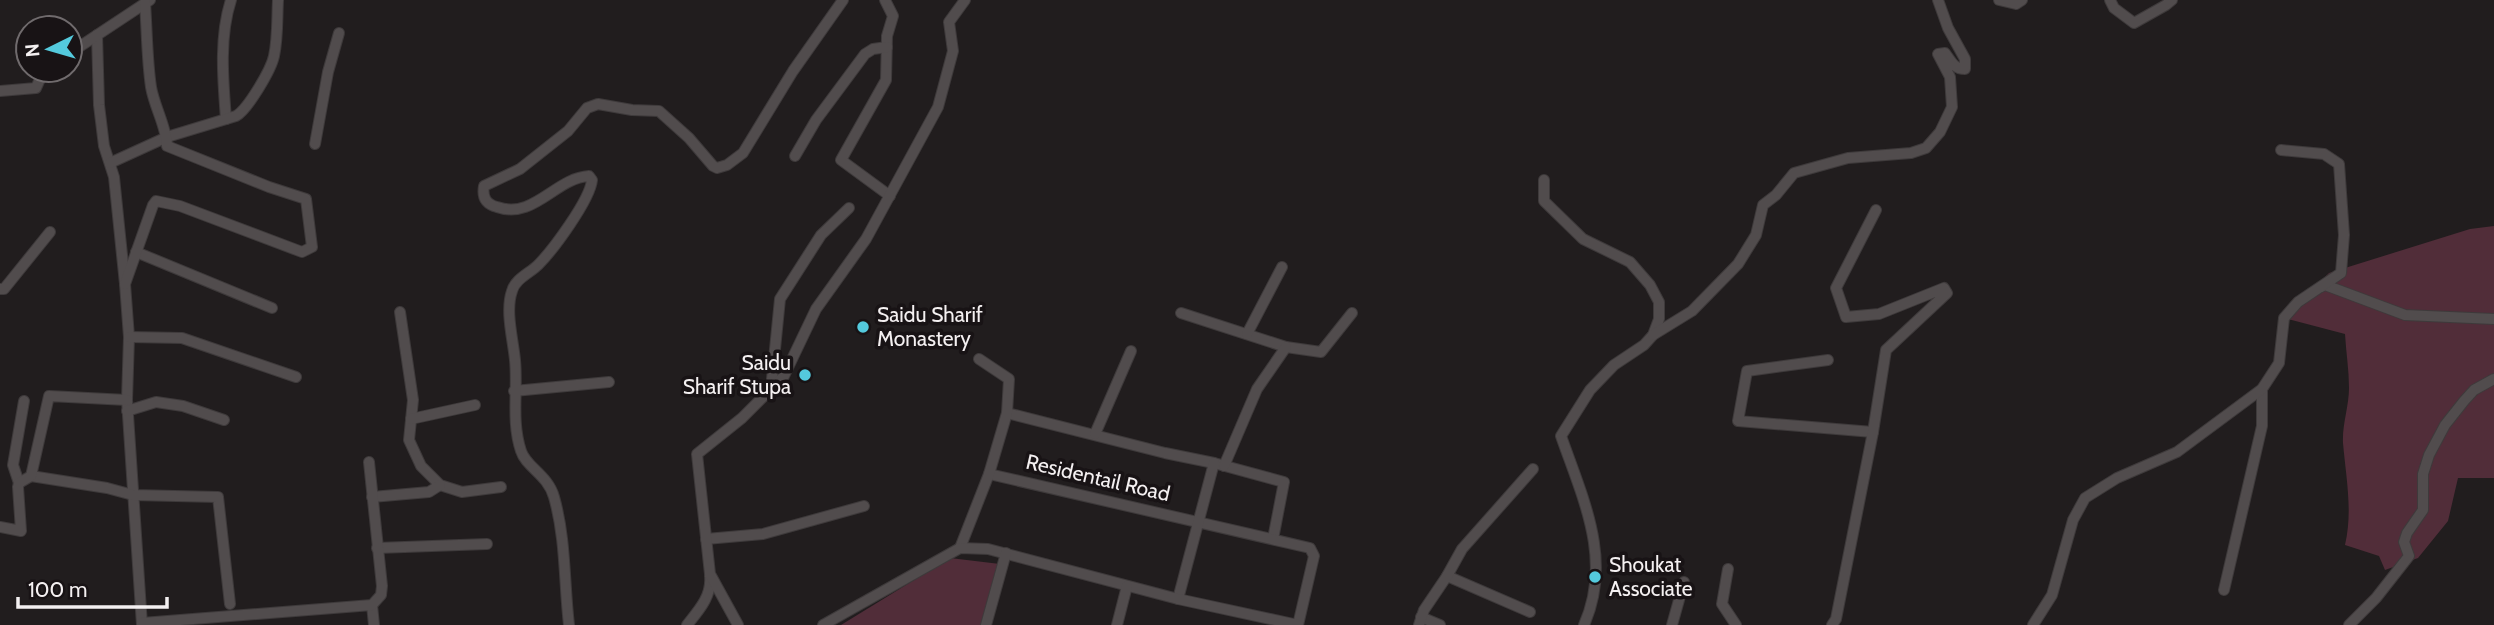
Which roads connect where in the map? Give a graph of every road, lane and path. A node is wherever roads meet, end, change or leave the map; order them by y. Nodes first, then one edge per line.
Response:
1 (231, 0) edge
2 (278, 0) edge
3 (843, 0) edge
4 (886, 0) edge
5 (965, 0) edge
6 (1938, 0) edge
7 (1999, 0) edge
8 (2022, 0) edge
9 (2110, 0) edge
10 (2172, 0) edge
11 (147, 1) edge
12 (339, 33) dead end
13 (97, 35) junction
14 (84, 44) edge
15 (887, 47) junction
16 (38, 84) edge
17 (0, 91) edge
18 (226, 119) junction
19 (167, 137) junction
20 (315, 144) dead end
21 (2281, 150) dead end
22 (795, 156) dead end
23 (110, 163) junction
24 (1544, 180) dead end
25 (890, 196) junction
26 (849, 208) dead end
27 (1876, 210) dead end
28 (50, 232) dead end
29 (136, 252) junction
30 (1282, 267) dead end
31 (125, 284) junction
32 (2321, 287) junction
33 (0, 289) edge
34 (272, 308) dead end
35 (400, 312) dead end
36 (1181, 313) dead end
37 (1352, 313) dead end
38 (2494, 319) edge
39 (1247, 334) junction
40 (1653, 335) junction
41 (129, 337) junction
42 (1286, 347) junction
43 (1131, 351) dead end
44 (979, 359) dead end
45 (1828, 360) dead end
46 (296, 377) dead end
47 (2494, 379) edge
48 (608, 382) dead end
49 (771, 389) junction
50 (2262, 389) junction
51 (514, 391) junction
52 (24, 401) dead end
53 (475, 405) dead end
54 (127, 406) junction
55 (1007, 413) junction
56 (224, 419) dead end
57 (411, 419) junction
58 (1872, 432) junction
59 (1096, 434) junction
60 (369, 462) dead end
61 (1219, 464) junction
62 (1533, 469) dead end
63 (989, 474) junction
64 (31, 476) junction
65 (19, 483) junction
66 (440, 485) junction
67 (501, 487) dead end
68 (133, 495) junction
69 (372, 497) junction
70 (864, 506) dead end
71 (1199, 521) junction
72 (0, 527) edge
73 (706, 539) junction
74 (1273, 540) junction
75 (487, 544) dead end
76 (377, 548) junction
77 (960, 548) junction
78 (1006, 554) junction
79 (1728, 569) dead end
80 (710, 574) junction
81 (1447, 576) junction
82 (1684, 582) dead end
83 (1127, 586) junction
84 (2224, 590) dead end
85 (1178, 599) junction
86 (230, 604) dead end
87 (372, 605) junction
88 (1530, 612) dead end
89 (1420, 621) edge
90 (142, 624) edge
91 (374, 625) edge
92 (569, 625) edge
93 (687, 625) edge
94 (738, 625) edge
95 (823, 625) edge
96 (986, 625) edge
97 (1117, 625) edge
98 (1294, 625) edge
99 (1440, 625) edge
100 (1584, 625) edge
101 (1672, 625) edge
102 (1736, 625) edge
103 (1832, 625) edge
104 (2033, 625) edge
105 (2349, 625) edge

1 - 18 street
2 - 18 street
3 - 51 street
4 - 15 street
5 - 25 street
6 - 40 street
7 - 8 street
9 - 10 street
11 - 13 street
11 - 19 street
12 - 20 street
13 - 14 street
13 - 23 street
15 - 22 street
15 - 25 street
16 - 17 street
18 - 19 street
19 - 23 street
19 - 29 street
21 - 32 street
23 - 31 street
24 - 40 street
25 - 49 street
26 - 49 street
27 - 58 street
28 - 33 street
29 - 31 street
29 - 34 street
30 - 39 street
31 - 41 street
32 - 38 street
32 - 50 street
35 - 57 street
36 - 39 street
37 - 42 street
39 - 42 street
40 - 100 street
41 - 46 street
41 - 54 street
42 - 61 street
43 - 59 street
44 - 55 street
45 - 58 street
47 - 105 street
48 - 51 street
49 - 73 street
50 - 84 street
50 - 104 street
51 - 92 street
52 - 65 street
53 - 57 street
54 - 56 street
54 - 64 street
54 - 68 street
55 - 59 street
55 - 63 street
57 - 66 street
58 - 103 street
59 - 61 street
60 - 69 street
61 - 71 street
61 - 74 street
62 - 81 street
63 - 71 street, Residentail Road
63 - 77 street
64 - 65 street
64 - 68 street
65 - 72 street
66 - 67 street
66 - 69 street
68 - 86 street
68 - 90 street
69 - 76 street
70 - 73 street
71 - 74 street, Residentail Road
71 - 85 street
73 - 80 street
74 - 98 street, Residentail Road
75 - 76 street
76 - 87 street
77 - 78 street
77 - 95 street
78 - 83 street
78 - 96 street
79 - 102 street
80 - 93 street
80 - 94 street
81 - 88 street
81 - 89 street
82 - 101 street
83 - 85 street
83 - 97 street
85 - 98 street
87 - 90 street
87 - 91 street
89 - 99 street

